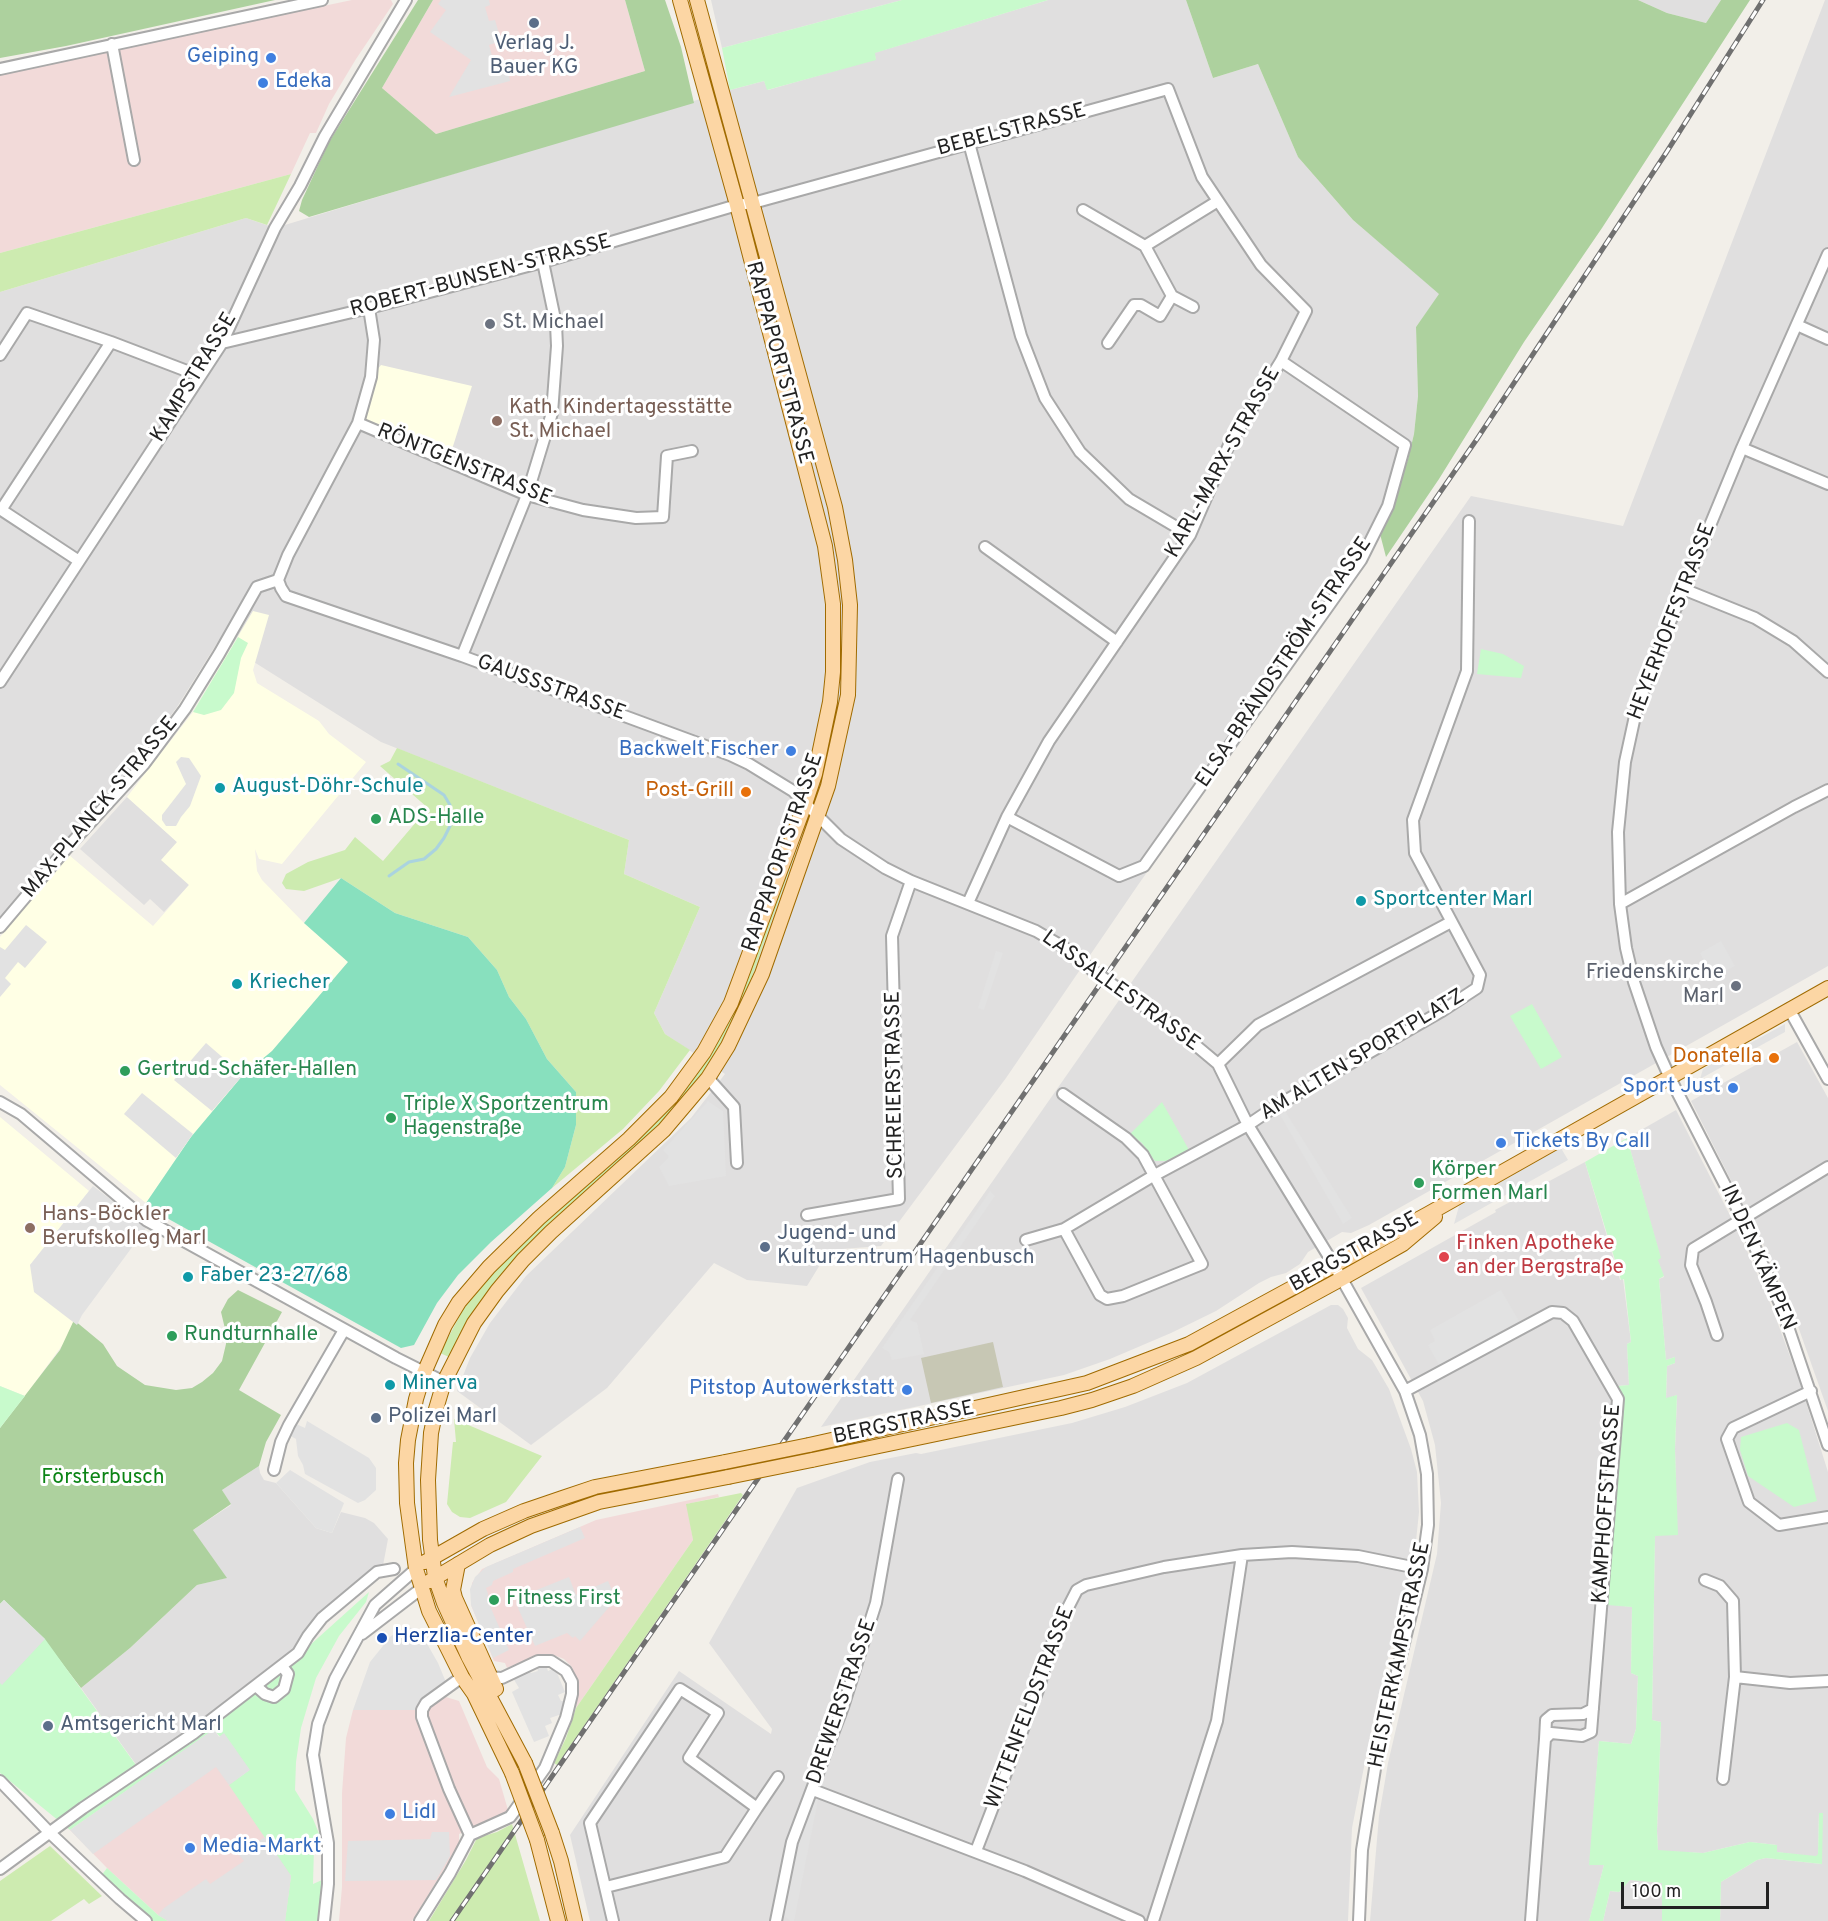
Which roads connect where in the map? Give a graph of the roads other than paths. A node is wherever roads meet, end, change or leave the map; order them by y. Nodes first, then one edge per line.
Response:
1 (322, 0) edge
2 (406, 0) edge
3 (680, 0) edge
4 (697, 0) edge
5 (112, 44) junction
6 (0, 69) edge
7 (969, 143) junction
8 (134, 160) dead end
9 (1218, 201) junction
10 (753, 202) junction
11 (737, 205) junction
12 (1083, 210) dead end
13 (1145, 246) junction
14 (1828, 254) edge
15 (543, 262) junction
16 (1172, 296) junction
17 (1193, 307) dead end
18 (369, 308) junction
19 (1306, 311) joint
20 (1797, 325) junction
21 (1828, 339) edge
22 (111, 342) junction
23 (222, 343) junction
24 (1108, 343) dead end
25 (0, 355) edge
26 (1281, 361) junction
27 (200, 376) junction
28 (358, 423) junction
29 (1742, 448) junction
30 (693, 452) dead end
31 (1828, 484) edge
32 (527, 495) junction
33 (1, 509) edge
34 (1469, 521) dead end
35 (1190, 535) junction
36 (985, 547) dead end
37 (79, 561) junction
38 (278, 580) junction
39 (1683, 589) junction
40 (1117, 642) junction
41 (462, 657) junction
42 (1828, 672) edge
43 (0, 681) edge
44 (1828, 790) edge
45 (805, 804) junction
46 (817, 816) junction
47 (1007, 817) junction
48 (911, 881) junction
49 (968, 903) junction
50 (1620, 904) junction
51 (1451, 922) junction
52 (0, 927) edge
53 (1828, 988) edge
54 (1789, 1009) junction
55 (1218, 1064) junction
56 (708, 1078) junction
57 (1670, 1078) junction
58 (1828, 1078) edge
59 (1063, 1095) dead end
60 (0, 1102) edge
61 (1248, 1125) junction
62 (737, 1163) dead end
63 (1828, 1167) edge
64 (1153, 1176) junction
65 (1459, 1196) junction
66 (807, 1215) dead end
67 (1742, 1218) junction
68 (1064, 1229) junction
69 (1026, 1240) dead end
70 (1334, 1265) junction
71 (1341, 1280) junction
72 (344, 1330) junction
73 (1717, 1335) dead end
74 (424, 1373) junction
75 (444, 1382) junction
76 (1405, 1391) junction
77 (1811, 1391) junction
78 (1828, 1445) edge
79 (274, 1470) dead end
80 (898, 1479) dead end
81 (1828, 1517) edge
82 (1242, 1555) junction
83 (432, 1557) junction
84 (458, 1564) junction
85 (394, 1569) dead end
86 (416, 1569) junction
87 (1422, 1569) junction
88 (435, 1577) junction
89 (1705, 1580) dead end
90 (422, 1588) junction
91 (357, 1638) junction
92 (282, 1666) junction
93 (462, 1677) junction
94 (485, 1677) junction
95 (1735, 1677) junction
96 (1828, 1681) edge
97 (255, 1686) junction
98 (1593, 1708) junction
99 (1545, 1738) junction
100 (778, 1777) dead end
101 (1723, 1779) dead end
102 (0, 1781) edge
103 (813, 1790) junction
104 (757, 1808) junction
105 (50, 1833) junction
106 (470, 1835) junction
107 (976, 1851) junction
108 (0, 1869) edge
109 (606, 1887) junction
110 (779, 1918) edge
111 (147, 1921) edge
112 (324, 1921) edge
113 (420, 1921) edge
114 (558, 1921) edge
115 (575, 1921) edge
116 (613, 1921) edge
117 (1138, 1921) edge
118 (1153, 1921) edge
119 (1359, 1921) edge
120 (1531, 1921) edge

1 - 5 street
2 - 23 street, KAMPSTRASSE
3 - 11 main road, RAPPAPORTSTRASSE
4 - 10 main road, RAPPAPORTSTRASSE
5 - 6 street
5 - 8 street
7 - 9 street, BEBELSTRASSE
7 - 10 street, BEBELSTRASSE
7 - 35 street
9 - 13 street
9 - 19 street, BEBELSTRASSE
10 - 11 street, BEBELSTRASSE
10 - 46 main road, RAPPAPORTSTRASSE
11 - 15 street, ROBERT-BUNSEN-STRASSE
11 - 45 main road, RAPPAPORTSTRASSE
12 - 13 street
13 - 16 street
14 - 20 street, HEYERHOFFSTRASSE
15 - 18 street, ROBERT-BUNSEN-STRASSE
15 - 32 street
16 - 17 street
16 - 24 street
18 - 23 street, ROBERT-BUNSEN-STRASSE
18 - 28 street
19 - 26 street, KARL-MARX-STRASSE
20 - 21 street
20 - 29 street, HEYERHOFFSTRASSE
22 - 25 street
22 - 27 street
22 - 33 street
23 - 27 street, KAMPSTRASSE
26 - 35 street, KARL-MARX-STRASSE
26 - 47 street, ELSA-BRÄNDSTRÖM-STRASSE
27 - 37 street, KAMPSTRASSE
28 - 32 street, RÖNTGENSTRASSE
28 - 38 street
29 - 31 street
29 - 39 street, HEYERHOFFSTRASSE
30 - 32 street, RÖNTGENSTRASSE
32 - 41 street
33 - 37 street
34 - 51 street, AM ALTEN SPORTPLATZ
35 - 40 street, KARL-MARX-STRASSE
36 - 40 street
37 - 43 street, KAMPSTRASSE
38 - 41 street, GAUSSSTRASSE
38 - 52 street, MAX-PLANCK-STRASSE
39 - 42 street
39 - 50 street, HEYERHOFFSTRASSE
40 - 47 street, KARL-MARX-STRASSE
41 - 45 street, GAUSSSTRASSE
44 - 50 street
45 - 46 street, GAUSSSTRASSE
45 - 74 main road, RAPPAPORTSTRASSE
46 - 48 street, LASSALLESTRASSE
46 - 56 main road, RAPPAPORTSTRASSE
47 - 49 street, KARL-MARX-STRASSE
48 - 49 street, LASSALLESTRASSE
48 - 66 street, SCHREIERSTRASSE
49 - 55 street, LASSALLESTRASSE, bridge
50 - 57 street, HEYERHOFFSTRASSE
51 - 55 street
51 - 61 street, AM ALTEN SPORTPLATZ
53 - 54 main road, BERGSTRASSE
54 - 57 main road, BERGSTRASSE
54 - 58 street
55 - 61 street, LASSALLESTRASSE
56 - 62 street
56 - 75 main road, RAPPAPORTSTRASSE
57 - 65 main road, BERGSTRASSE
57 - 67 street, IN DEN KÄMPEN
59 - 64 street
60 - 72 street
61 - 64 street, AM ALTEN SPORTPLATZ
61 - 70 street, LASSALLESTRASSE
63 - 67 street
64 - 68 street, AM ALTEN SPORTPLATZ
64 - 68 street
65 - 70 main road, BERGSTRASSE
65 - 71 main road, BERGSTRASSE
67 - 73 street
67 - 77 street, IN DEN KÄMPEN
68 - 69 street, AM ALTEN SPORTPLATZ
70 - 71 street, HEISTERKAMPSTRASSE
70 - 83 main road, BERGSTRASSE, bridge
71 - 76 street, HEISTERKAMPSTRASSE
71 - 84 main road, BERGSTRASSE, bridge
72 - 74 street
72 - 79 street
74 - 75 street
74 - 86 main road, RAPPAPORTSTRASSE
75 - 83 main road, RAPPAPORTSTRASSE
76 - 87 street, HEISTERKAMPSTRASSE
76 - 98 street, KAMPHOFFSTRASSE
77 - 78 street, IN DEN KÄMPEN
77 - 81 street
80 - 103 street, DREWERSTRASSE
82 - 87 street, WITTENFELDSTRASSE
82 - 107 street, WITTENFELDSTRASSE
82 - 118 street
83 - 86 main road, BERGSTRASSE
83 - 88 main road, RAPPAPORTSTRASSE
84 - 88 main road, BERGSTRASSE
84 - 94 main road
85 - 92 street
86 - 90 main road, RAPPAPORTSTRASSE
86 - 91 street, BERGSTRASSE
87 - 119 street, HEISTERKAMPSTRASSE
88 - 90 main road, BERGSTRASSE
88 - 94 main road, RAPPAPORTSTRASSE
89 - 95 street
90 - 91 street, BERGSTRASSE
90 - 93 main road, RAPPAPORTSTRASSE
91 - 112 street, BERGSTRASSE
92 - 97 street
92 - 97 street
93 - 106 street
93 - 114 main road, RAPPAPORTSTRASSE, bridge
94 - 106 street
94 - 115 main road, bridge
95 - 96 street
95 - 101 street
97 - 105 street
98 - 99 street
98 - 99 street, KAMPHOFFSTRASSE
99 - 120 street
100 - 104 street
102 - 105 street
103 - 107 street
103 - 110 street, DREWERSTRASSE
104 - 109 street
104 - 109 street
105 - 108 street
105 - 111 street
106 - 113 street
107 - 117 street
109 - 116 street

